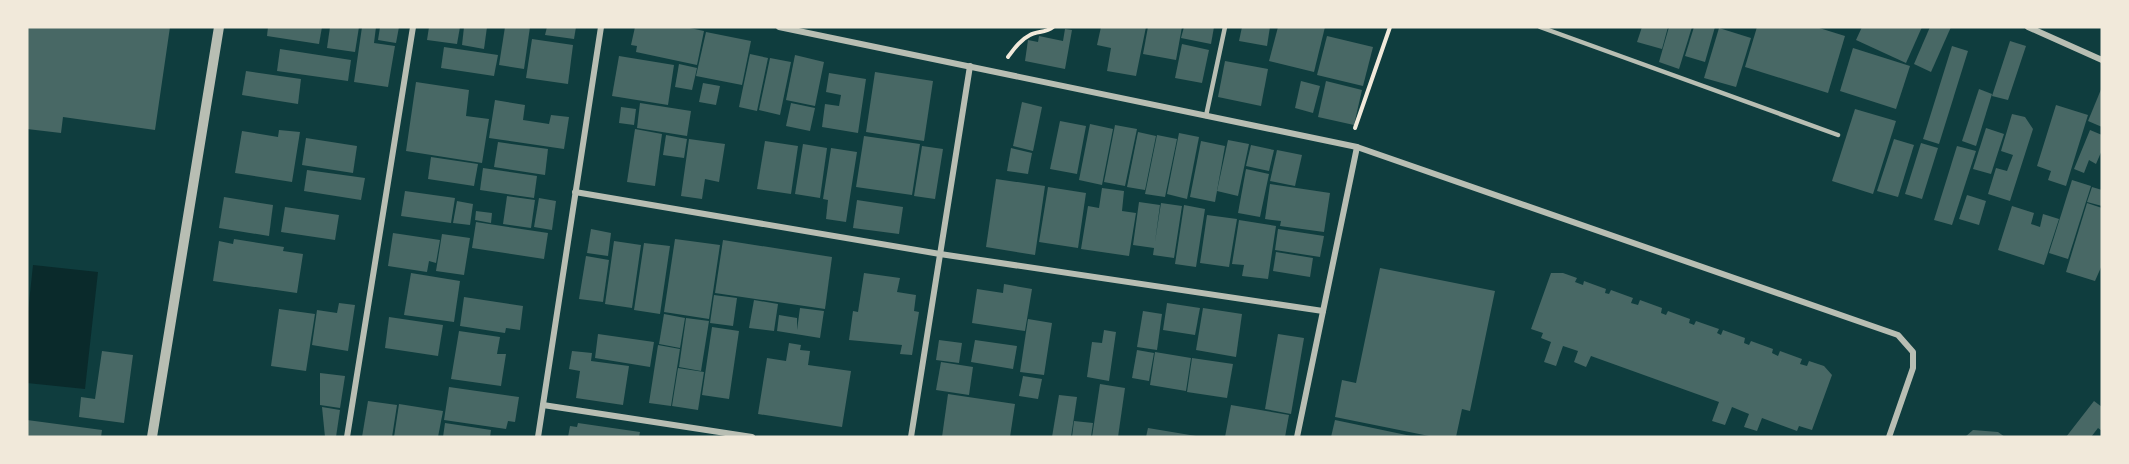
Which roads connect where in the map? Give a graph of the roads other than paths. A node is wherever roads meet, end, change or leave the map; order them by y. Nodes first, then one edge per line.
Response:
1 (219, 27) edge
2 (413, 27) edge
3 (601, 27) edge
4 (779, 27) edge
5 (1225, 27) edge
6 (1540, 27) edge
7 (2028, 27) edge
8 (2102, 60) edge
9 (970, 66) junction
10 (1206, 116) junction
11 (1838, 135) dead end
12 (1353, 146) junction
13 (575, 192) junction
14 (940, 254) junction
15 (1323, 311) junction
16 (543, 405) junction
17 (152, 437) edge
18 (347, 437) edge
19 (538, 437) edge
20 (752, 437) edge
21 (911, 437) edge
22 (1297, 437) edge
23 (1889, 437) edge

1 - 17 street
2 - 18 street
3 - 13 street
4 - 9 street
5 - 10 lane
6 - 11 lane
7 - 8 street
9 - 10 street
9 - 14 street
10 - 12 street
12 - 15 street
12 - 23 street
13 - 14 street
13 - 16 street
14 - 15 street
14 - 21 street
15 - 22 street
16 - 19 street
16 - 20 street

